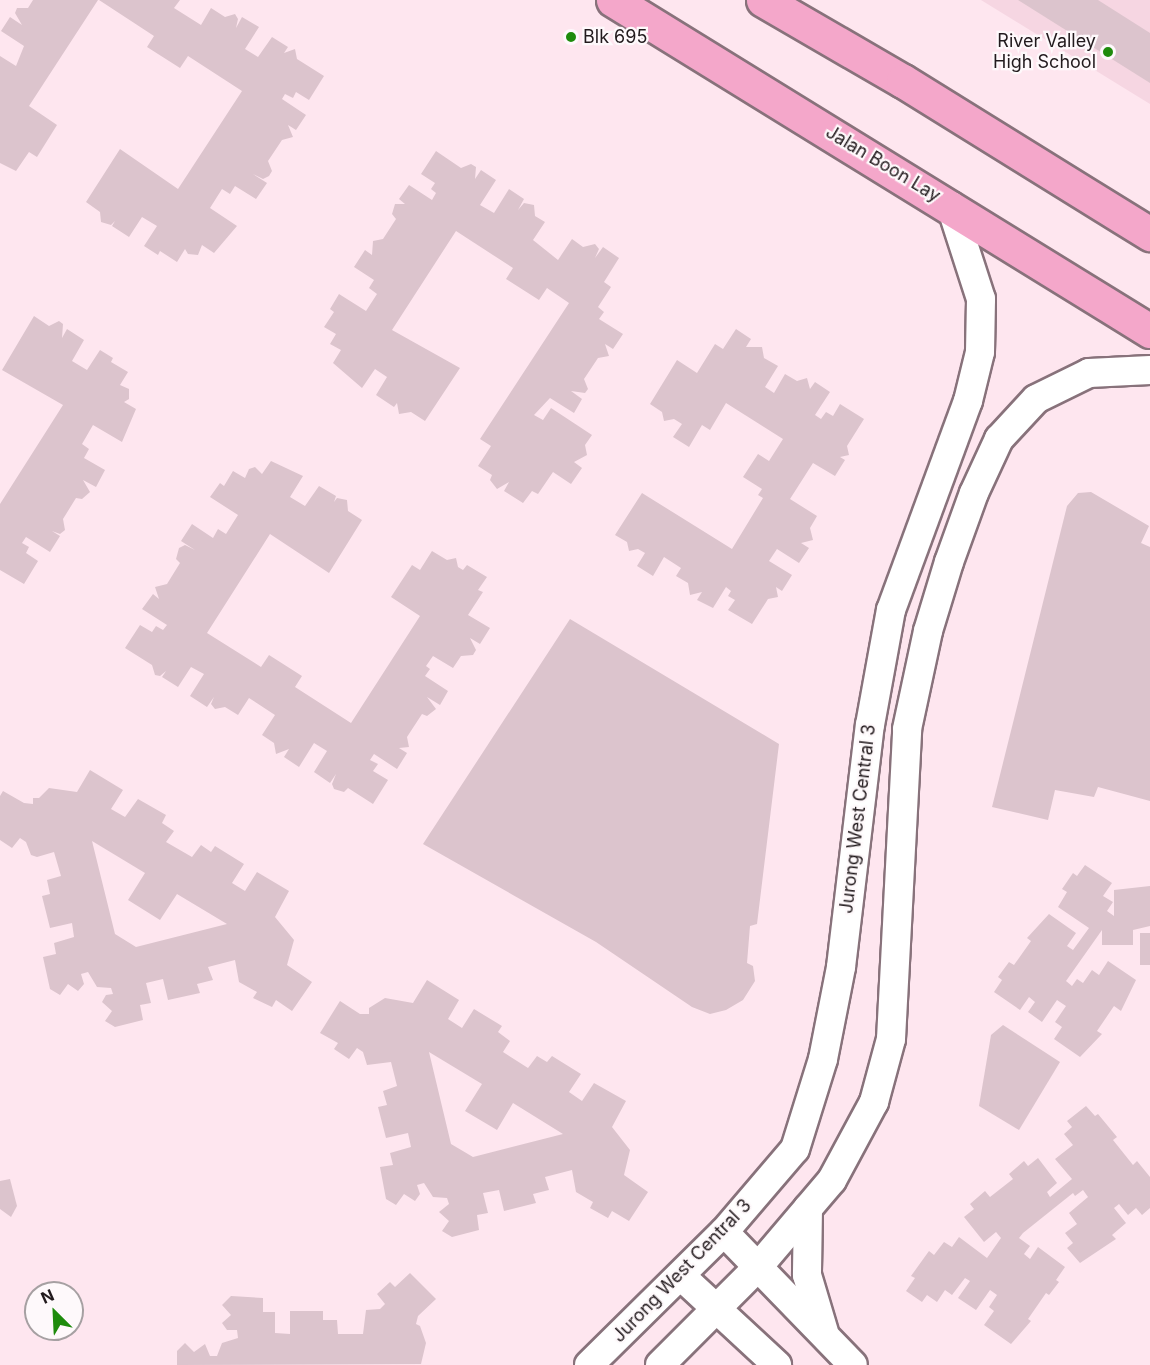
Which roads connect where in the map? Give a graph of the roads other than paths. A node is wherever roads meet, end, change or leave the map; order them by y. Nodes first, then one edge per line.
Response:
1 (613, 0) edge
2 (763, 0) edge
3 (951, 206) junction
4 (1150, 234) edge
5 (1150, 331) edge
6 (1150, 370) edge
7 (808, 1208) junction
8 (724, 1232) junction
9 (758, 1267) junction
10 (681, 1276) junction
11 (717, 1308) junction
12 (825, 1336) junction
13 (589, 1365) edge
14 (660, 1365) edge
15 (777, 1365) edge
16 (853, 1365) edge

1 - 3 main road, Jalan Boon Lay
2 - 4 main road
3 - 5 main road, Jalan Boon Lay
3 - 8 street, Jurong West Central 3
6 - 7 street
7 - 9 street
7 - 12 street
8 - 9 street
8 - 10 street, Jurong West Central 3
9 - 11 street
9 - 12 street
10 - 11 street
10 - 13 street, Jurong West Central 3
11 - 14 street
11 - 15 street
12 - 16 street

